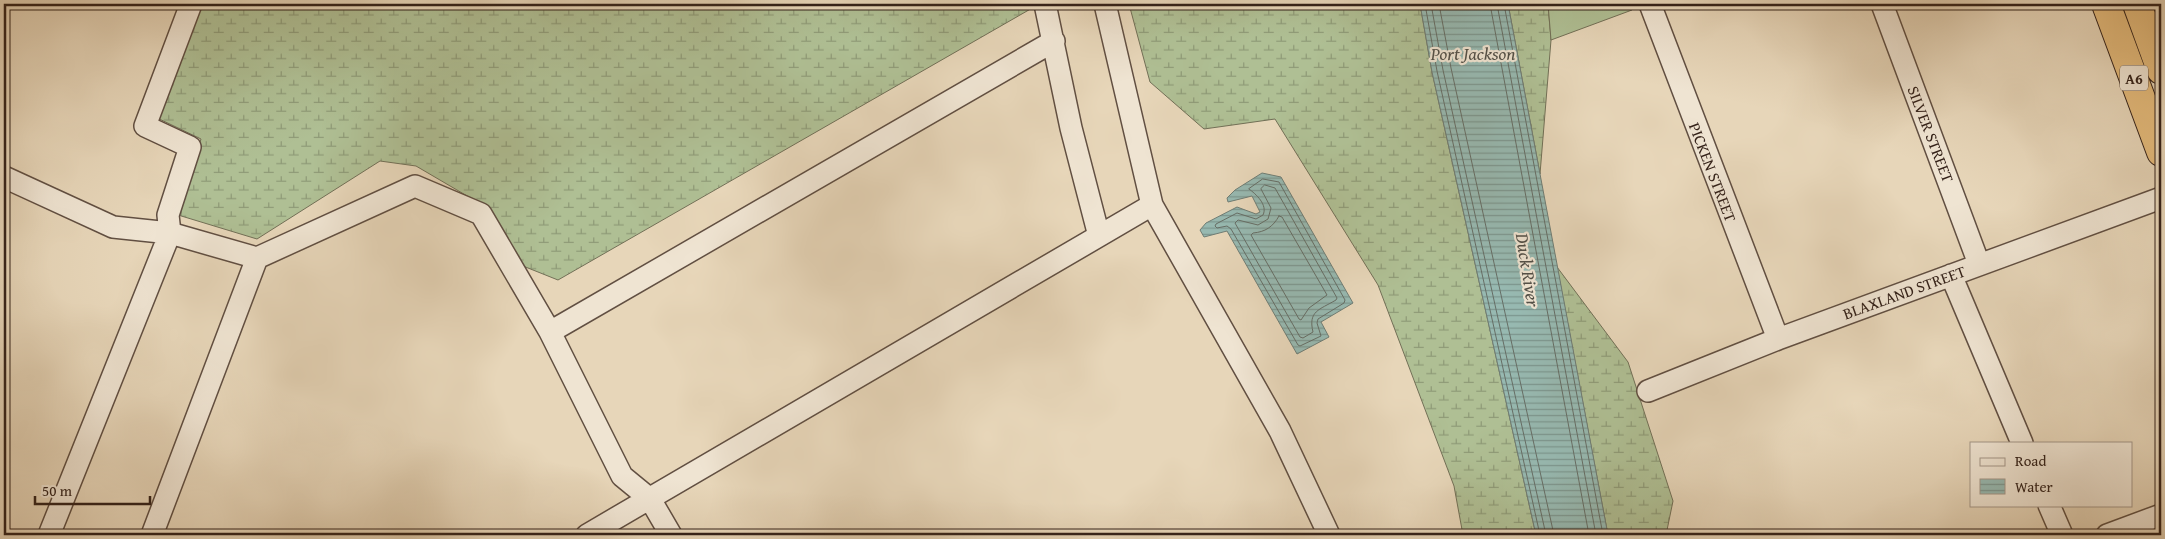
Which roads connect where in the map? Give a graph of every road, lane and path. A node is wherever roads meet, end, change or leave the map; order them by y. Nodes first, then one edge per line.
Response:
1 (191, 4) edge
2 (1045, 4) edge
3 (1105, 4) edge
4 (1650, 4) edge
5 (1882, 4) edge
6 (2106, 4) edge
7 (2137, 4) edge
8 (1054, 41) junction
9 (2161, 70) edge
10 (2161, 152) edge
11 (4, 177) edge
12 (2161, 198) edge
13 (1152, 205) junction
14 (170, 233) junction
15 (1099, 236) junction
16 (257, 258) junction
17 (1979, 264) junction
18 (1951, 275) junction
19 (550, 332) junction
20 (1778, 339) junction
21 (1648, 391) dead end
22 (2022, 442) edge
23 (650, 499) junction
24 (2049, 506) edge
25 (2161, 516) edge
26 (49, 535) edge
27 (152, 535) edge
28 (587, 535) edge
29 (671, 535) edge
30 (1329, 535) edge
31 (2062, 535) edge
32 (2107, 535) edge

1 - 14 street
2 - 8 street
3 - 13 street
4 - 20 street, PICKEN STREET
5 - 17 street, SILVER STREET
6 - 10 highway, A6
7 - 9 highway, A6
8 - 15 street
8 - 19 street
11 - 14 street
12 - 17 street, BLAXLAND STREET
13 - 15 street
13 - 30 street
14 - 16 street
14 - 26 street
15 - 23 street
16 - 19 street
16 - 27 street
17 - 18 street, BLAXLAND STREET
18 - 20 street, BLAXLAND STREET
18 - 22 street
19 - 23 street
20 - 21 street, BLAXLAND STREET
23 - 28 street
23 - 29 street
24 - 31 street
25 - 32 street

